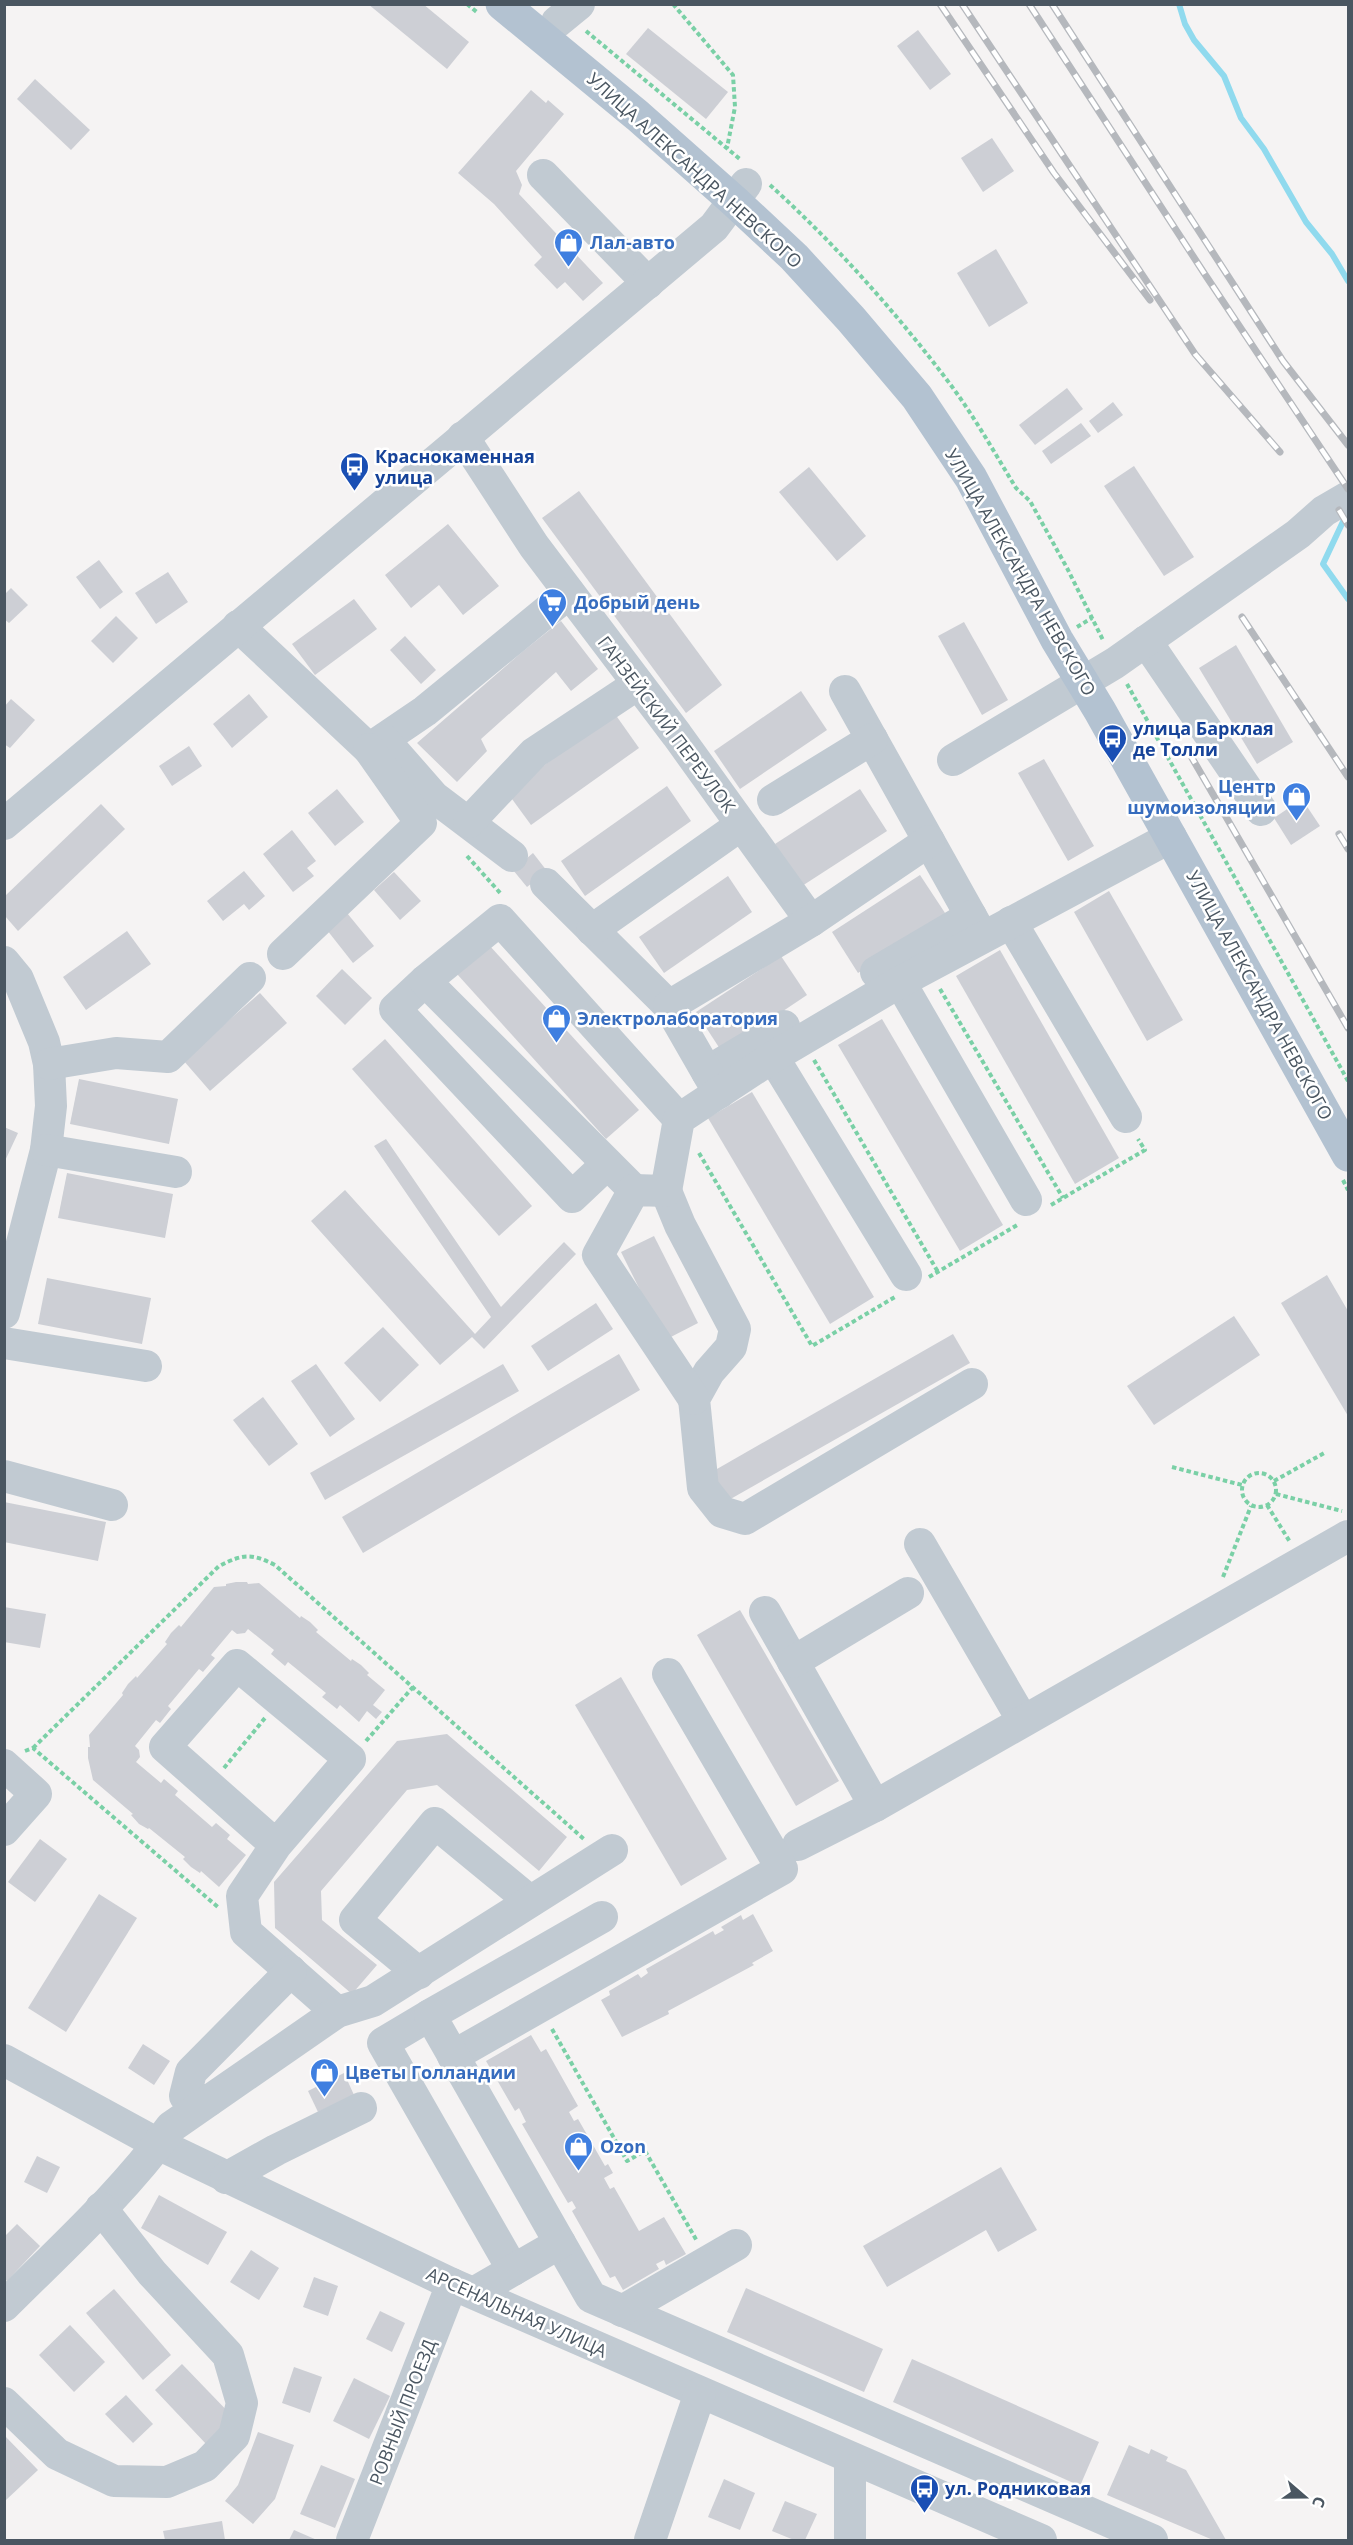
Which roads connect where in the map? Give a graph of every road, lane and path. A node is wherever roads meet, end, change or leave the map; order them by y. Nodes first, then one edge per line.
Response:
1 (502, 4) edge
2 (673, 4) edge
3 (557, 10) edge
4 (727, 148) dead end
5 (543, 175) dead end
6 (740, 193) junction
7 (648, 283) junction
8 (463, 436) junction
9 (1348, 497) edge
10 (1030, 501) dead end
11 (569, 593) junction
12 (238, 626) junction
13 (1146, 641) junction
14 (1098, 673) junction
15 (632, 677) junction
16 (845, 691) dead end
17 (872, 739) junction
18 (376, 744) junction
19 (953, 760) dead end
20 (773, 800) dead end
21 (1261, 810) dead end
22 (4, 824) edge
23 (741, 825) junction
24 (464, 835) junction
25 (1171, 837) junction
26 (929, 841) junction
27 (512, 856) dead end
28 (546, 884) dead end
29 (500, 920) junction
30 (811, 921) junction
31 (1011, 922) junction
32 (977, 926) junction
33 (592, 930) junction
34 (283, 954) dead end
35 (4, 962) edge
36 (928, 967) junction
37 (250, 978) dead end
38 (425, 981) junction
39 (900, 982) junction
40 (669, 1006) junction
41 (802, 1040) junction
42 (773, 1057) junction
43 (49, 1064) junction
44 (1348, 1081) edge
45 (713, 1082) junction
46 (1126, 1117) dead end
47 (1348, 1117) edge
48 (679, 1119) junction
49 (46, 1150) junction
50 (1348, 1155) edge
51 (607, 1164) junction
52 (176, 1172) dead end
53 (634, 1190) junction
54 (666, 1191) junction
55 (1063, 1198) dead end
56 (1026, 1200) dead end
57 (10, 1267) edge
58 (938, 1272) dead end
59 (906, 1275) dead end
60 (4, 1313) edge
61 (4, 1343) edge
62 (146, 1366) dead end
63 (972, 1384) dead end
64 (694, 1400) junction
65 (1326, 1452) dead end
66 (1172, 1467) dead end
67 (4, 1476) edge
68 (1274, 1481) junction
69 (1242, 1485) junction
70 (1276, 1494) junction
71 (112, 1505) dead end
72 (1267, 1505) junction
73 (1251, 1506) junction
74 (1348, 1513) edge
75 (1348, 1536) edge
76 (920, 1544) dead end
77 (1292, 1546) dead end
78 (1221, 1583) dead end
79 (908, 1593) dead end
80 (765, 1612) dead end
81 (794, 1662) junction
82 (668, 1674) dead end
83 (413, 1688) junction
84 (279, 1702) junction
85 (1023, 1722) junction
86 (33, 1748) junction
87 (350, 1759) junction
88 (11, 1760) edge
89 (209, 1785) junction
90 (875, 1806) junction
91 (4, 1830) edge
92 (276, 1845) junction
93 (798, 1845) dead end
94 (608, 1852) joint
95 (530, 1901) junction
96 (602, 1917) dead end
97 (246, 1932) junction
98 (291, 1971) junction
99 (419, 1973) junction
100 (539, 2007) junction
101 (337, 2012) junction
102 (430, 2015) junction
103 (453, 2056) junction
104 (4, 2060) edge
105 (208, 2101) junction
106 (361, 2108) dead end
107 (158, 2144) junction
108 (226, 2178) junction
109 (101, 2208) junction
110 (698, 2243) dead end
111 (560, 2244) junction
112 (736, 2245) dead end
113 (513, 2270) junction
114 (464, 2288) junction
115 (4, 2306) edge
116 (622, 2311) junction
117 (700, 2393) junction
118 (4, 2403) edge
119 (850, 2459) junction
120 (352, 2541) edge
121 (650, 2541) edge
122 (850, 2541) edge
123 (1041, 2541) edge
124 (1152, 2541) edge

1 - 6 main road, УЛИЦА АЛЕКСАНДРА НЕВСКОГО
2 - 4 path
3 - 6 main road, УЛИЦА АЛЕКСАНДРА НЕВСКОГО
5 - 7 street
6 - 7 street
6 - 14 main road, УЛИЦА АЛЕКСАНДРА НЕВСКОГО
7 - 8 street
8 - 11 street, ГАНЗЕЙСКИЙ ПЕРЕУЛОК
8 - 12 street
9 - 13 street
10 - 14 path
11 - 15 street, ГАНЗЕЙСКИЙ ПЕРЕУЛОК
11 - 18 street
12 - 18 street
12 - 22 street
13 - 14 street
13 - 21 street
14 - 19 street
14 - 25 main road, УЛИЦА АЛЕКСАНДРА НЕВСКОГО
14 - 44 path
14 - 47 main road
15 - 23 street, ГАНЗЕЙСКИЙ ПЕРЕУЛОК
15 - 24 street
16 - 17 street
17 - 20 street
17 - 26 street
18 - 24 street
18 - 34 street
23 - 30 street, ГАНЗЕЙСКИЙ ПЕРЕУЛОК
23 - 33 street
24 - 27 street
24 - 29 path
25 - 31 street
25 - 50 main road, УЛИЦА АЛЕКСАНДРА НЕВСКОГО
26 - 30 street
26 - 32 street
28 - 33 street
29 - 38 street
29 - 48 street
30 - 40 street
31 - 32 street
31 - 46 street
32 - 36 street
32 - 45 street
33 - 40 street
35 - 43 street
36 - 39 street
36 - 55 path
37 - 43 street
38 - 51 street
38 - 51 street
39 - 41 street
39 - 56 street
40 - 45 street
41 - 42 street
41 - 58 path
42 - 45 street
42 - 59 street
43 - 49 street
45 - 48 street
48 - 54 street
49 - 52 street
49 - 57 street
51 - 53 street
53 - 54 street
53 - 64 street
54 - 64 street
57 - 60 street
61 - 62 street
63 - 64 street
65 - 68 path
66 - 69 path
67 - 71 street
68 - 69 path
68 - 70 path
69 - 73 path
70 - 72 path
70 - 74 path
72 - 73 path
72 - 77 path
73 - 78 path
75 - 85 street
76 - 85 street
79 - 81 street
80 - 81 street
81 - 90 street
82 - 100 street
83 - 86 path
83 - 87 path
83 - 94 path
84 - 87 street
84 - 89 path
84 - 89 street
85 - 90 street
86 - 88 path
86 - 97 path
87 - 92 street
88 - 91 street
89 - 92 street
90 - 93 street
92 - 97 street
94 - 95 street
95 - 99 street
95 - 99 street
96 - 102 street
97 - 98 street
98 - 101 street
98 - 105 street
99 - 101 street
100 - 103 street
100 - 110 path
101 - 105 street
102 - 103 street
102 - 113 street
103 - 111 street
104 - 107 street, АРСЕНАЛЬНАЯ УЛИЦА
105 - 107 street
106 - 108 street
107 - 108 street, АРСЕНАЛЬНАЯ УЛИЦА
107 - 109 street
108 - 114 street, АРСЕНАЛЬНАЯ УЛИЦА
109 - 115 street
109 - 118 street
111 - 113 street
111 - 116 street
112 - 116 street
113 - 114 street
114 - 117 street, АРСЕНАЛЬНАЯ УЛИЦА
114 - 120 street, РОВНЫЙ ПРОЕЗД
116 - 124 street
117 - 119 street, АРСЕНАЛЬНАЯ УЛИЦА
117 - 121 street
119 - 122 street
119 - 123 street, АРСЕНАЛЬНАЯ УЛИЦА

